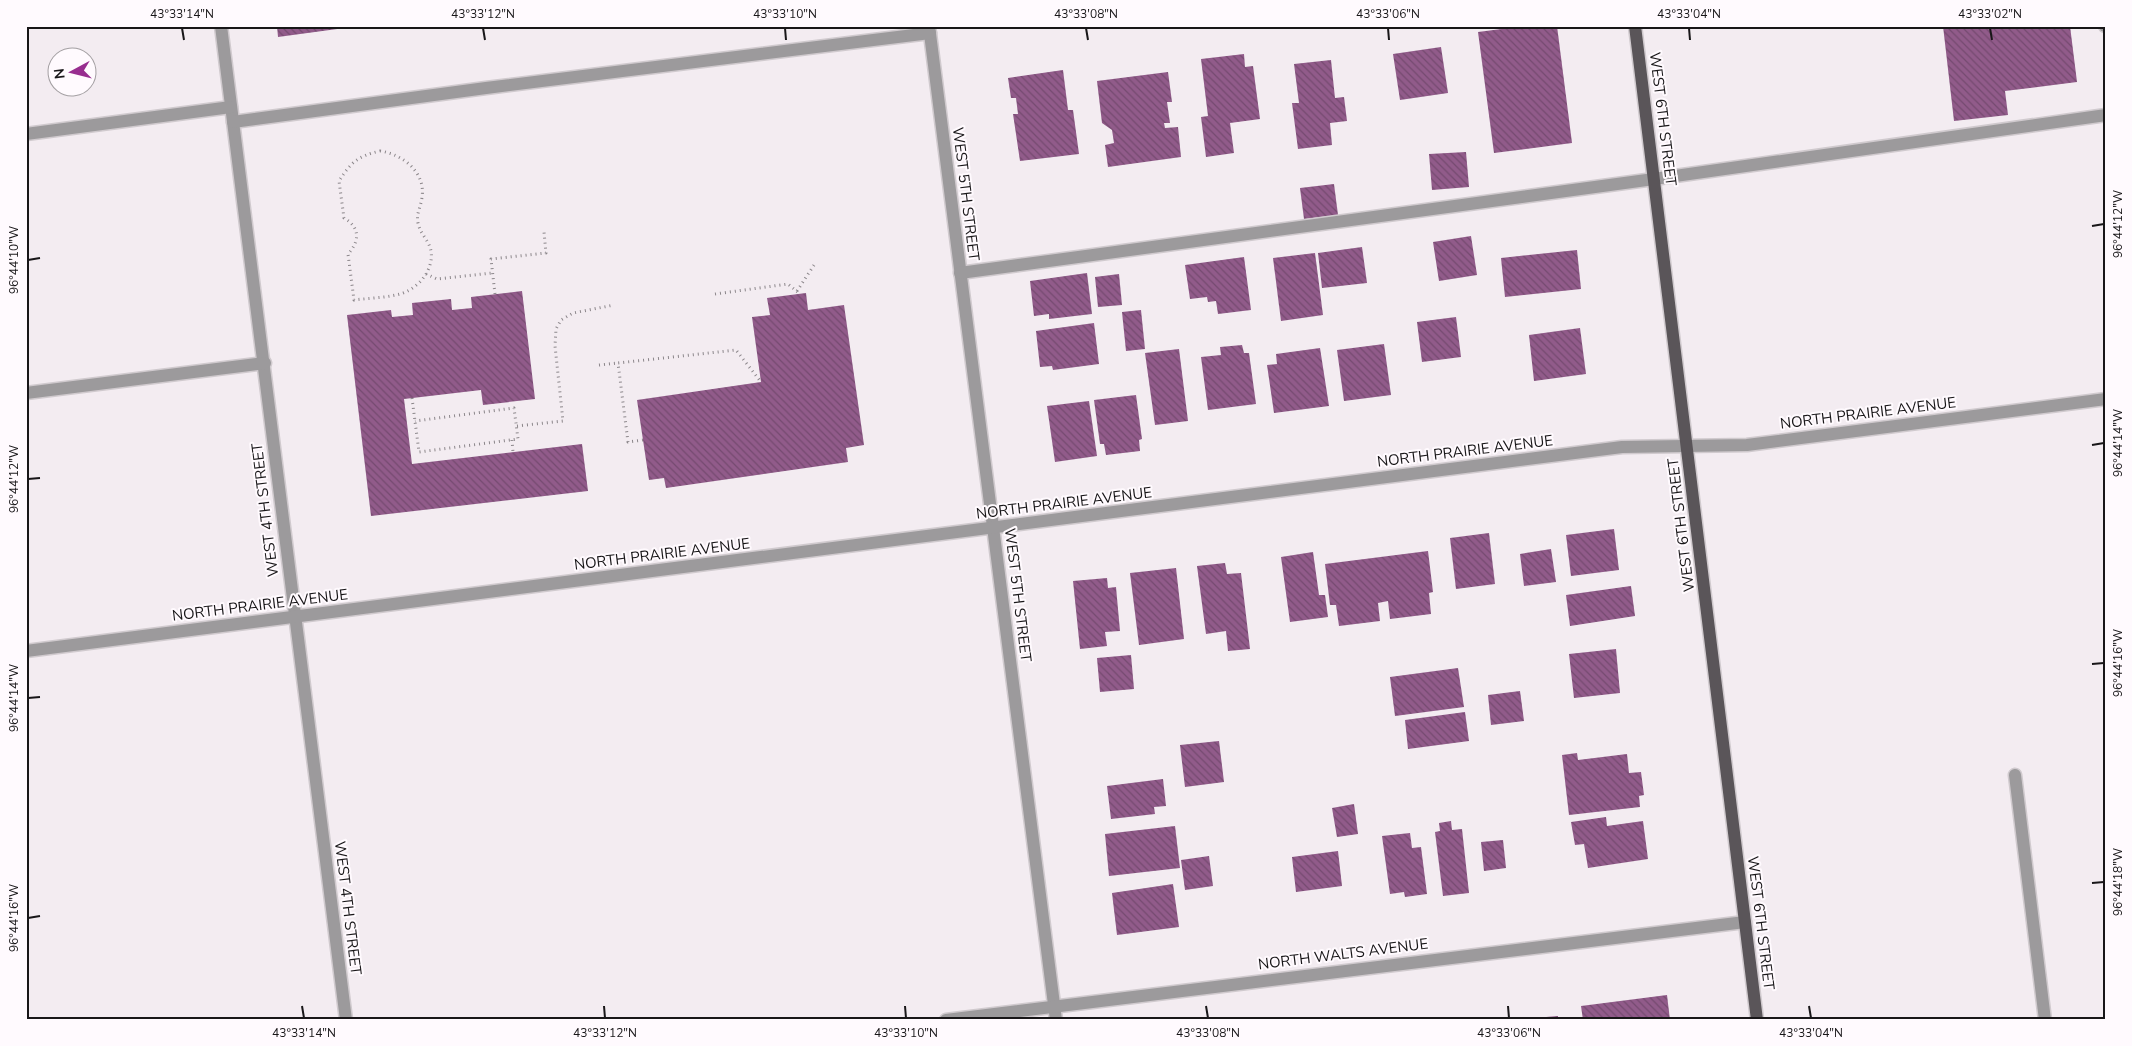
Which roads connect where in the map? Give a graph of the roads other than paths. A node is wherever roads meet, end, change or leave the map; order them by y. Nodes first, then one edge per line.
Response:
1 (221, 26) edge
2 (1635, 26) edge
3 (929, 30) edge
4 (231, 107) junction
5 (2106, 115) edge
6 (233, 122) junction
7 (26, 134) edge
8 (1654, 179) junction
9 (960, 273) junction
10 (265, 363) junction
11 (26, 393) edge
12 (2106, 399) edge
13 (1688, 446) junction
14 (993, 528) junction
15 (294, 617) junction
16 (26, 651) edge
17 (2015, 775) dead end
18 (1745, 922) junction
19 (1054, 1006) junction
20 (346, 1020) edge
21 (946, 1020) edge
22 (1056, 1020) edge
23 (1757, 1020) edge
24 (2045, 1020) edge

1 - 4 street, WEST 4TH STREET
2 - 8 main road, WEST 6TH STREET
3 - 6 street
3 - 9 street, WEST 5TH STREET
4 - 6 street, WEST 4TH STREET
4 - 7 street
5 - 8 street
6 - 10 street, WEST 4TH STREET
8 - 9 street
8 - 13 main road, WEST 6TH STREET
9 - 14 street, WEST 5TH STREET
10 - 11 street
10 - 15 street, WEST 4TH STREET
12 - 13 street, NORTH PRAIRIE AVENUE
13 - 14 street, NORTH PRAIRIE AVENUE
13 - 18 main road, WEST 6TH STREET
14 - 15 street, NORTH PRAIRIE AVENUE
14 - 19 street, WEST 5TH STREET
15 - 16 street, NORTH PRAIRIE AVENUE
15 - 20 street, WEST 4TH STREET
17 - 24 street
18 - 19 street, NORTH WALTS AVENUE
18 - 23 main road, WEST 6TH STREET
19 - 21 street, NORTH WALTS AVENUE
19 - 22 street, WEST 5TH STREET

